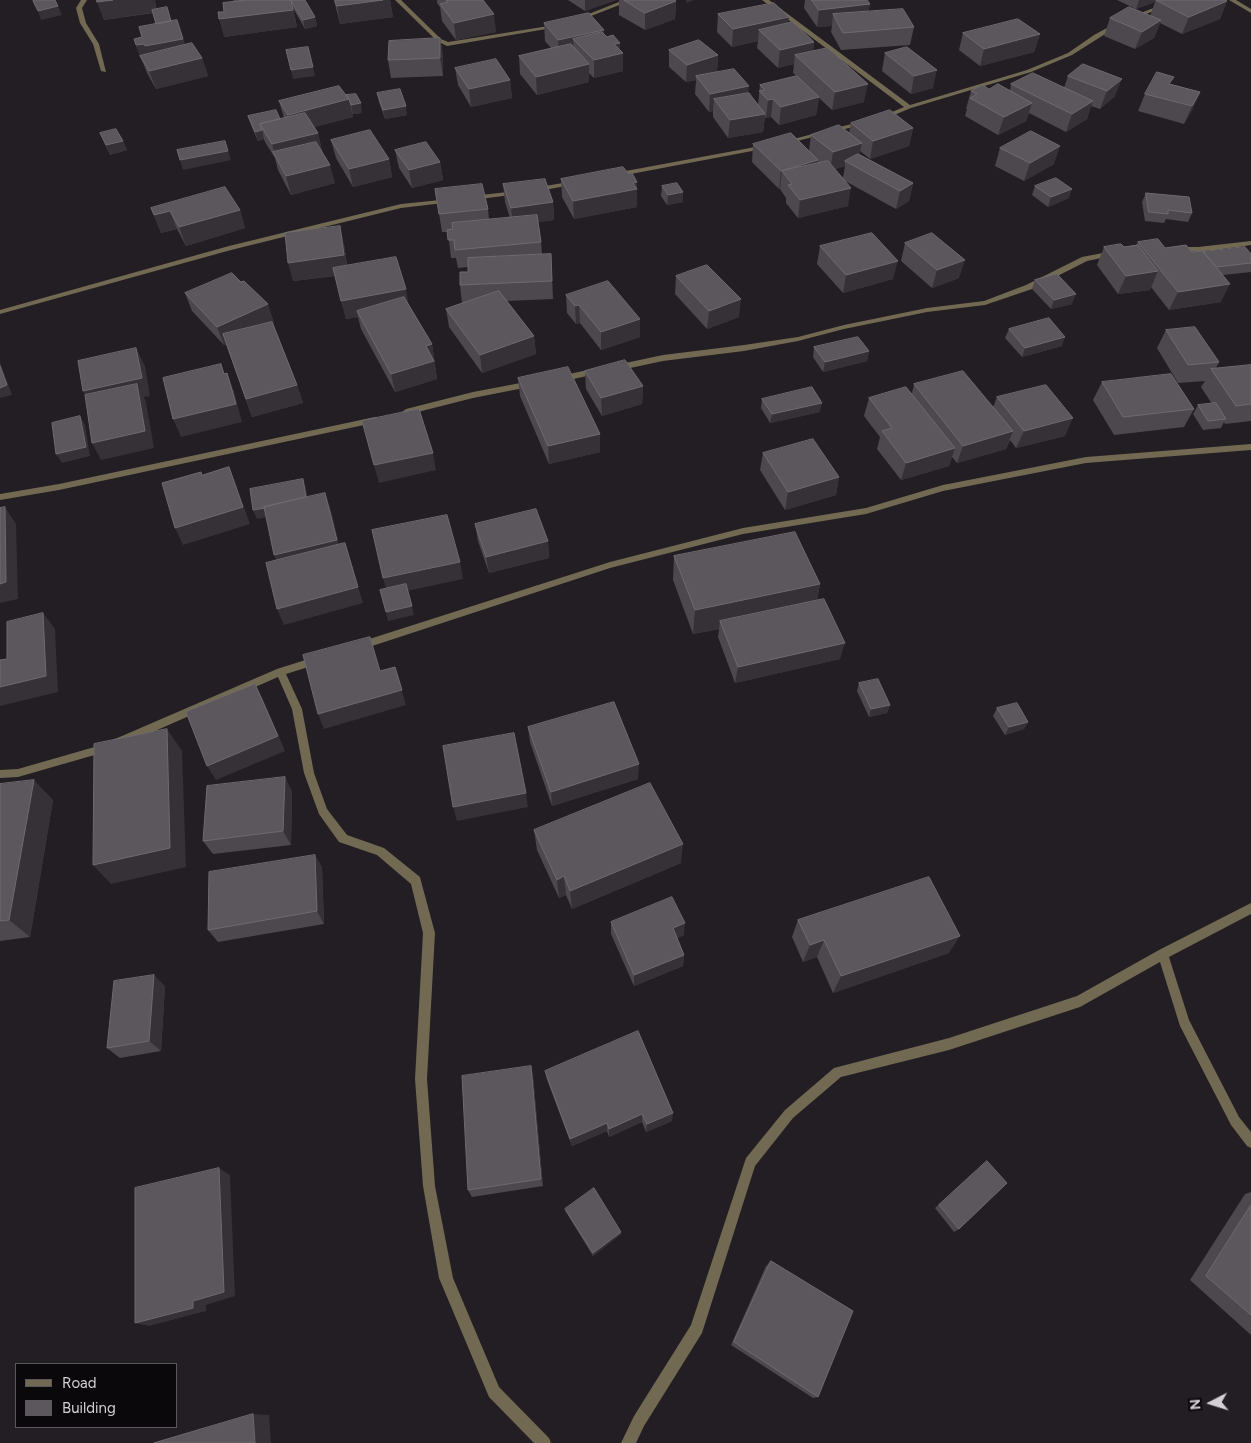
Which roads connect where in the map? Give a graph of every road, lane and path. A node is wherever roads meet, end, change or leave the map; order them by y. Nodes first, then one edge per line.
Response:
1 (84, 0) edge
2 (398, 0) edge
3 (629, 0) edge
4 (765, 0) edge
5 (1179, 0) edge
6 (1232, 0) edge
7 (1251, 10) edge
8 (575, 21) edge
9 (566, 24) edge
10 (104, 71) dead end
11 (909, 107) junction
12 (604, 177) edge
13 (585, 181) edge
14 (1251, 243) edge
15 (1168, 249) edge
16 (1120, 252) edge
17 (0, 312) edge
18 (555, 380) edge
19 (537, 383) edge
20 (397, 414) edge
21 (388, 417) edge
22 (1251, 447) edge
23 (0, 497) edge
24 (346, 651) edge
25 (327, 657) edge
26 (280, 672) junction
27 (0, 774) edge
28 (1251, 908) edge
29 (1163, 954) junction
30 (1251, 1142) edge
31 (544, 1443) edge
32 (628, 1443) edge

1 - 10 street
2 - 9 street
3 - 8 street
4 - 11 street
5 - 11 street
6 - 7 street
11 - 12 street
13 - 17 street
14 - 15 street
16 - 18 street
19 - 20 street
21 - 23 street
22 - 24 street
25 - 26 street
26 - 27 street
26 - 31 street
28 - 29 street
29 - 30 street
29 - 32 street

